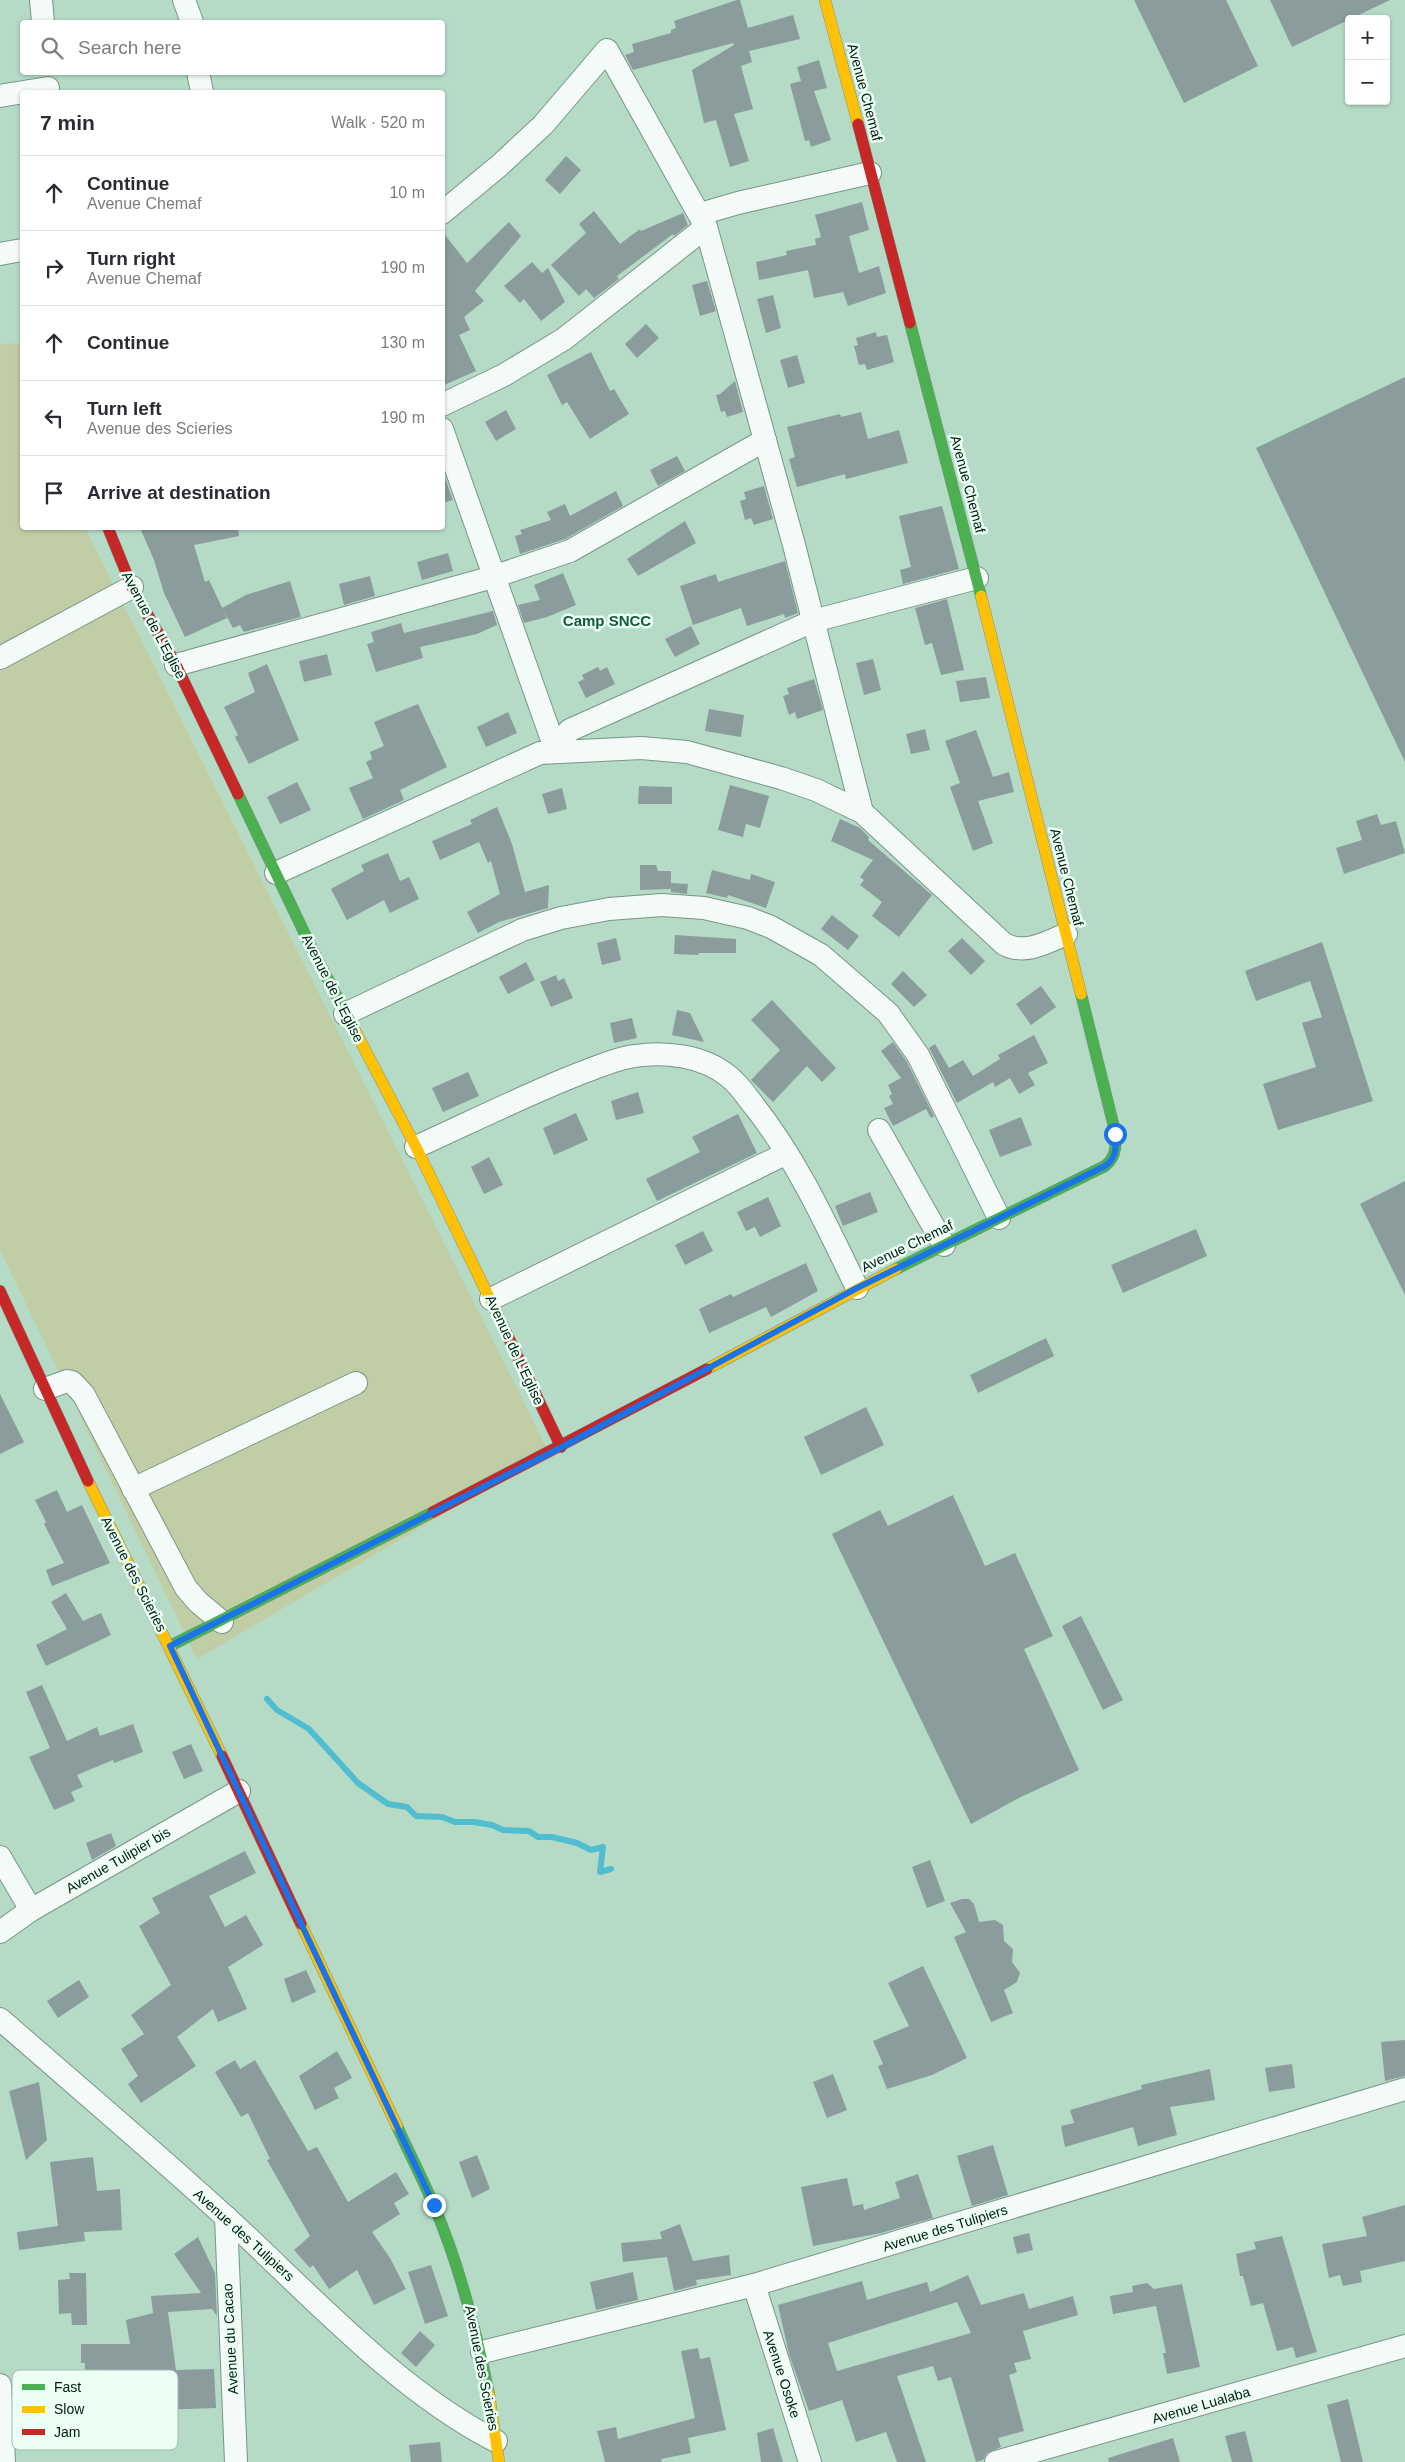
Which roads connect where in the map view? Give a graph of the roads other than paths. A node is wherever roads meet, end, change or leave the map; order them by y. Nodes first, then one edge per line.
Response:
1 (41, 0) edge
2 (184, 0) edge
3 (825, 0) edge
4 (43, 20) edge
5 (191, 20) edge
6 (199, 75) edge
7 (47, 84) edge
8 (24, 90) edge
9 (202, 90) edge
10 (20, 91) edge
11 (0, 96) edge
12 (870, 173) junction
13 (445, 211) edge
14 (703, 221) junction
15 (20, 250) edge
16 (0, 254) edge
17 (445, 404) edge
18 (445, 438) edge
19 (765, 440) junction
20 (109, 530) edge
21 (493, 577) junction
22 (977, 578) junction
23 (132, 587) junction
24 (813, 621) junction
25 (0, 658) edge
26 (176, 665) junction
27 (556, 751) junction
28 (862, 812) junction
29 (276, 873) junction
30 (1066, 934) junction
31 (345, 1014) junction
32 (879, 1130) dead end
33 (416, 1147) junction
34 (787, 1153) junction
35 (998, 1218) junction
36 (944, 1244) junction
37 (857, 1288) junction
38 (1, 1296) edge
39 (491, 1299) junction
40 (356, 1383) dead end
41 (45, 1389) junction
42 (562, 1447) junction
43 (133, 1489) junction
44 (222, 1622) junction
45 (170, 1646) junction
46 (238, 1791) junction
47 (0, 1857) edge
48 (31, 1910) junction
49 (0, 1932) edge
50 (0, 2019) edge
51 (1405, 2089) edge
52 (226, 2217) junction
53 (754, 2285) junction
54 (1405, 2346) edge
55 (482, 2352) junction
56 (0, 2385) edge
57 (498, 2451) edge
58 (4, 2462) edge
59 (236, 2462) edge
60 (810, 2462) edge
61 (996, 2462) edge

1 - 4 street
2 - 5 street
3 - 12 street, Avenue Chemaf
6 - 9 street
7 - 8 street
10 - 11 street
12 - 14 street
12 - 22 street, Avenue Chemaf
13 - 14 street
14 - 17 street
14 - 19 street
15 - 16 street
18 - 21 street
19 - 21 street
19 - 24 street
20 - 23 street, Avenue de L'Eglise
21 - 26 street
21 - 27 street
22 - 24 street
22 - 30 street, Avenue Chemaf
23 - 25 street
23 - 26 street, Avenue de L'Eglise
24 - 27 street
24 - 28 street
26 - 29 street, Avenue de L'Eglise
27 - 28 street
27 - 29 street
28 - 30 street
29 - 31 street, Avenue de L'Eglise
30 - 35 street, Avenue Chemaf
31 - 33 street, Avenue de L'Eglise
31 - 35 street
32 - 36 street
33 - 34 street
33 - 39 street, Avenue de L'Eglise
34 - 37 street
34 - 39 street
35 - 36 street, Avenue Chemaf
36 - 37 street, Avenue Chemaf
37 - 42 street, Avenue Chemaf
38 - 41 street, Avenue des Scieries
39 - 42 street, Avenue de L'Eglise
40 - 43 street
41 - 43 street
41 - 45 street, Avenue des Scieries
42 - 44 street, Avenue Chemaf
43 - 44 street
44 - 45 street, Avenue Chemaf
45 - 46 street, Avenue des Scieries
46 - 48 street, Avenue Tulipier bis
46 - 55 street, Avenue des Scieries
47 - 48 street
48 - 49 street, Avenue Tulipier bis
50 - 52 street, Avenue des Tulipiers
51 - 53 street, Avenue des Tulipiers
52 - 57 street, Avenue des Tulipiers
52 - 59 street, Avenue du Cacao
53 - 55 street, Avenue des Tulipiers
53 - 60 street, Avenue Osoke
54 - 61 street, Avenue Lualaba
55 - 57 street, Avenue des Scieries
56 - 58 street

